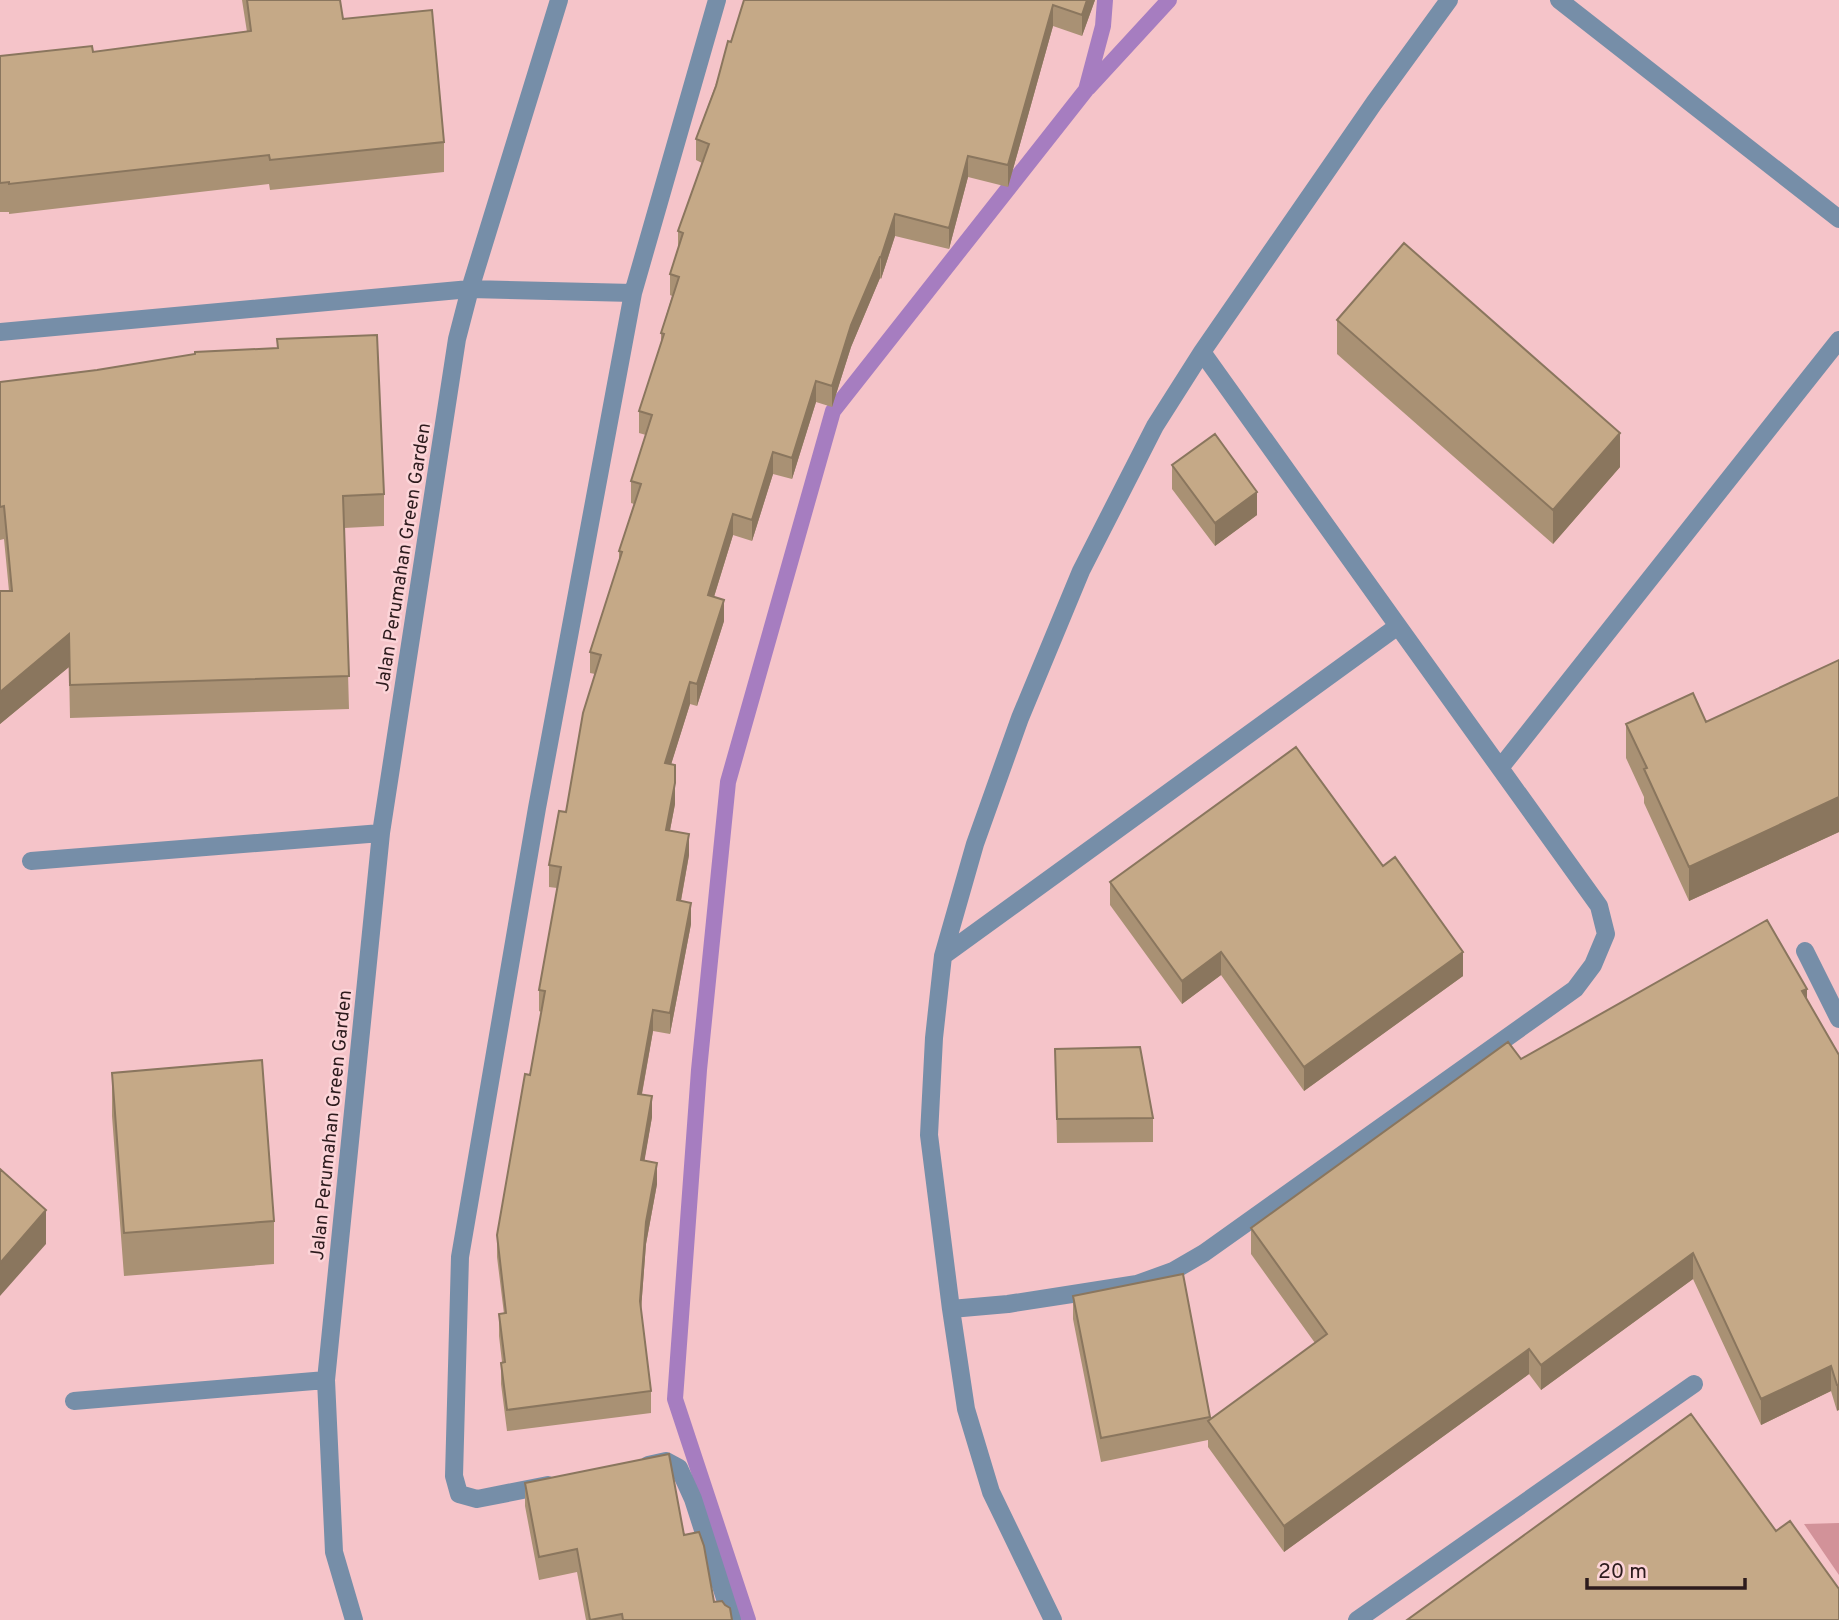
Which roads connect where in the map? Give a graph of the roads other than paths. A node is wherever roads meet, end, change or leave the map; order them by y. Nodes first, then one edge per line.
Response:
1 (559, 0) edge
2 (717, 0) edge
3 (1449, 0) edge
4 (1559, 0) edge
5 (1839, 219) edge
6 (470, 289) junction
7 (633, 293) junction
8 (0, 332) edge
9 (1839, 340) edge
10 (1202, 352) junction
11 (1398, 626) junction
12 (1500, 768) junction
13 (381, 833) junction
14 (31, 861) dead end
15 (1805, 951) dead end
16 (943, 956) junction
17 (1839, 1019) edge
18 (951, 1309) junction
19 (326, 1380) junction
20 (1694, 1384) dead end
21 (74, 1401) dead end
22 (626, 1469) edge
23 (558, 1483) edge
24 (354, 1620) edge
25 (732, 1620) edge
26 (1053, 1620) edge
27 (1357, 1620) edge

1 - 6 street, Jalan Perumahan Green Garden
2 - 7 street
3 - 10 street
4 - 5 street
6 - 7 street
6 - 8 street
6 - 13 street, Jalan Perumahan Green Garden
7 - 23 street
9 - 12 street
10 - 11 street
10 - 16 street
11 - 12 street
11 - 16 street
12 - 18 street
13 - 14 street
13 - 19 street, Jalan Perumahan Green Garden
15 - 17 street
16 - 18 street
18 - 26 street
19 - 21 street
19 - 24 street, Jalan Perumahan Green Garden
20 - 27 street
22 - 25 street

